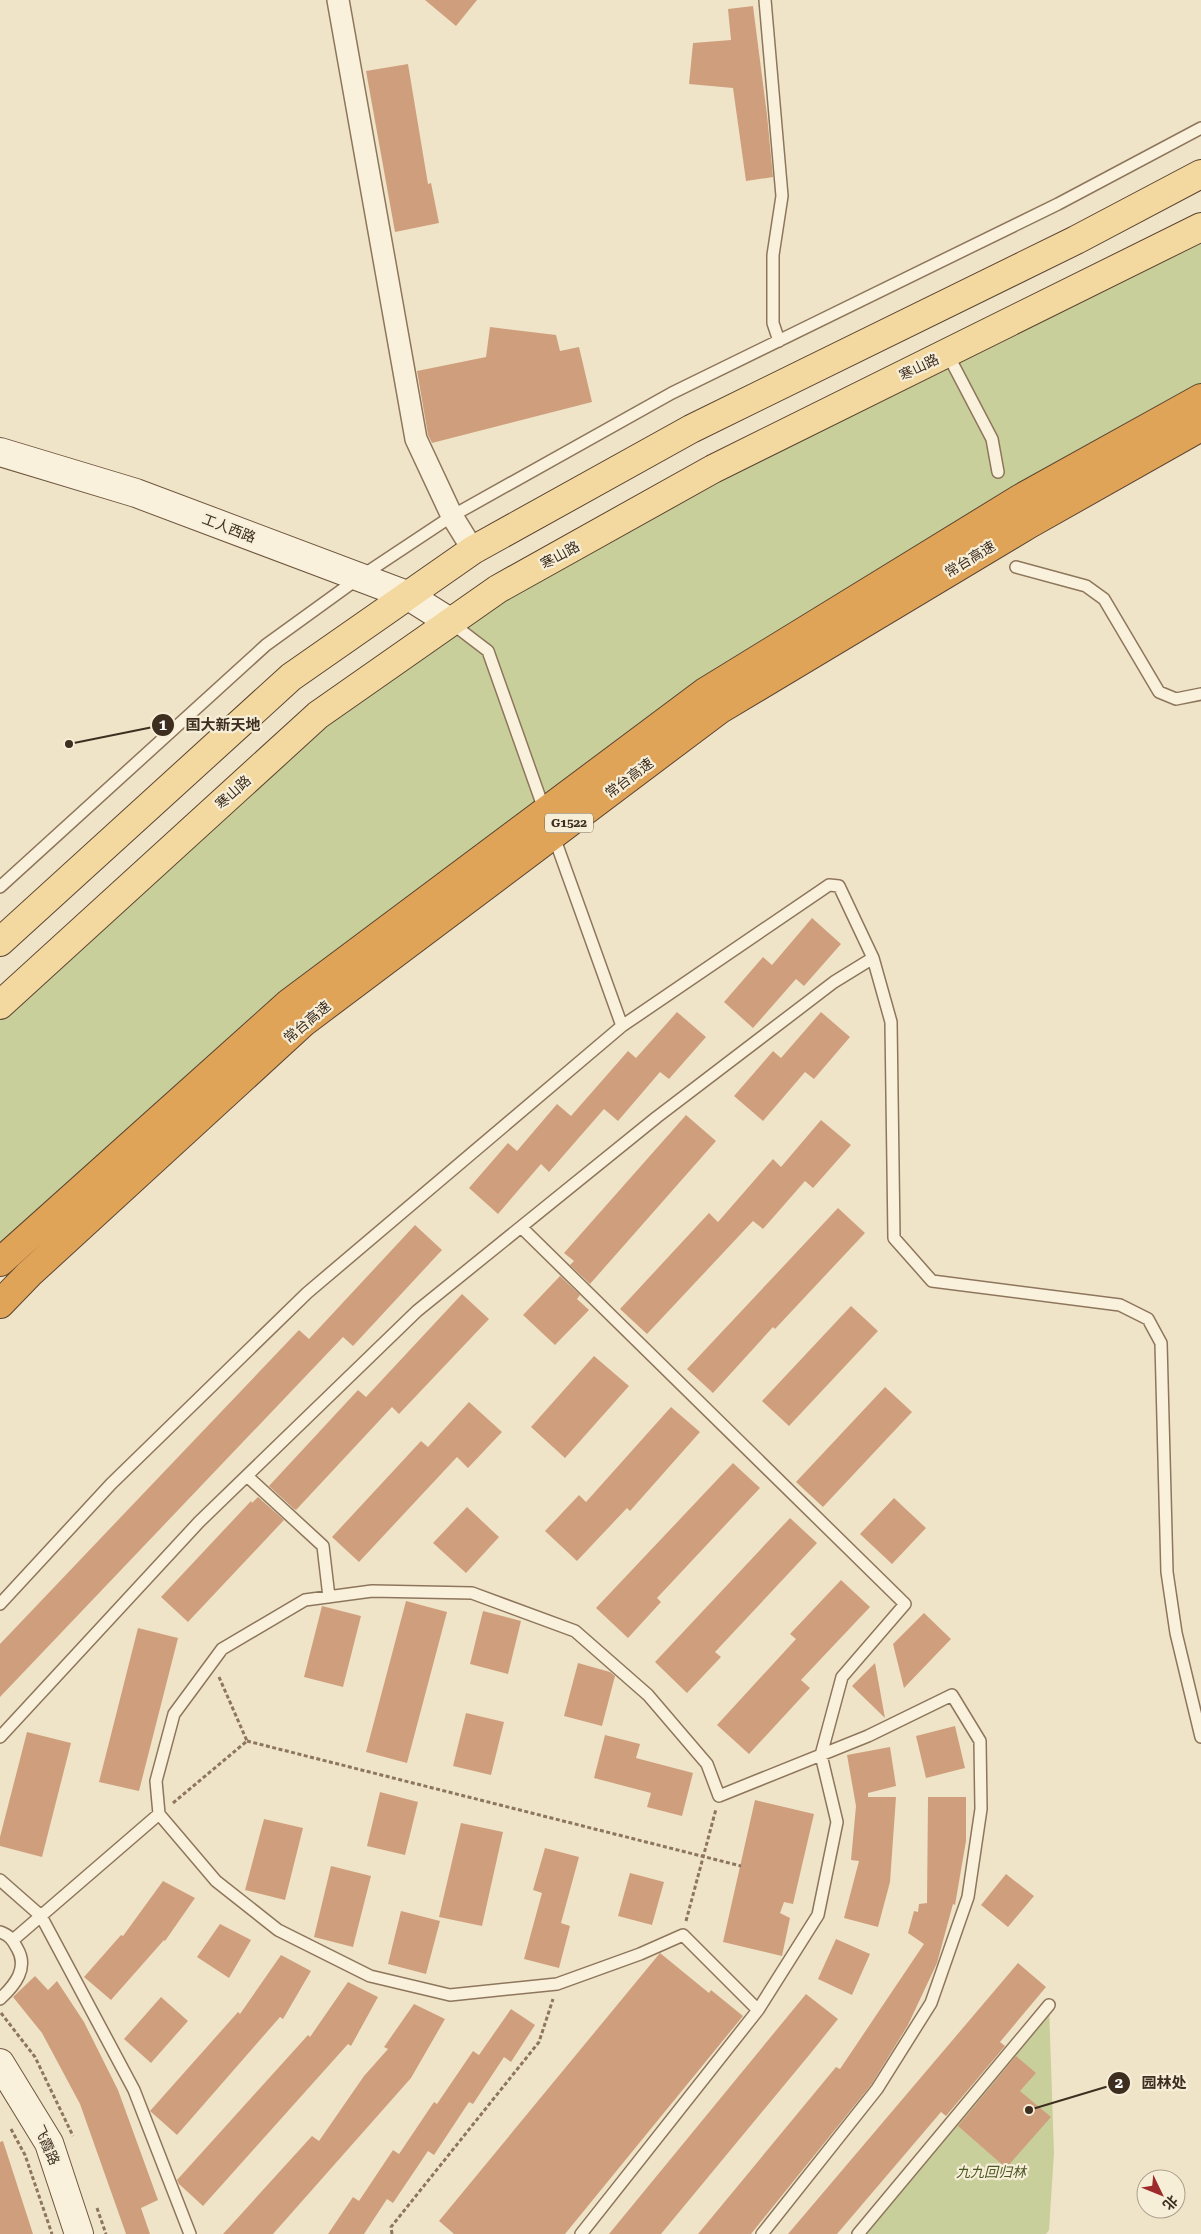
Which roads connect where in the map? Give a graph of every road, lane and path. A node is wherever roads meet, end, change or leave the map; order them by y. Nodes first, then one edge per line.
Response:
1 (338, 0) edge
2 (765, 0) edge
3 (1201, 128) edge
4 (1201, 174) edge
5 (1201, 227) edge
6 (779, 341) junction
7 (947, 353) junction
8 (1201, 398) edge
9 (1201, 427) edge
10 (0, 452) edge
11 (998, 472) dead end
12 (452, 516) junction
13 (473, 550) junction
14 (1016, 567) dead end
15 (360, 577) junction
16 (407, 595) junction
17 (450, 622) junction
18 (1201, 694) edge
19 (0, 887) edge
20 (0, 942) edge
21 (873, 958) junction
22 (0, 1005) edge
23 (622, 1026) junction
24 (521, 1227) junction
25 (0, 1262) edge
26 (0, 1304) edge
27 (247, 1476) junction
28 (330, 1597) junction
29 (0, 1604) edge
30 (213, 1662) junction
31 (1201, 1737) edge
32 (0, 1738) edge
33 (247, 1741) junction
34 (821, 1755) junction
35 (720, 1796) junction
36 (159, 1814) junction
37 (704, 1856) junction
38 (741, 1866) dead end
39 (0, 1880) edge
40 (41, 1916) junction
41 (0, 1932) edge
42 (683, 1935) junction
43 (13, 1940) junction
44 (557, 1984) junction
45 (0, 1999) edge
46 (1050, 2005) dead end
47 (758, 2010) junction
48 (0, 2063) edge
49 (8, 2124) dead end
50 (52, 2234) edge
51 (79, 2234) edge
52 (190, 2234) edge
53 (392, 2234) edge
54 (581, 2234) edge
55 (762, 2234) edge
56 (858, 2234) edge

1 - 12 street
2 - 6 lane
3 - 6 lane
4 - 13 main road
5 - 7 main road, 寒山路
6 - 12 lane
7 - 11 lane
7 - 17 main road, 寒山路
8 - 25 highway, 常台高速 / G1522
9 - 26 highway, 常台高速 / G1522
10 - 15 main road, 工人西路
12 - 13 street
12 - 15 lane
13 - 16 main road
14 - 18 lane
15 - 16 main road, 工人西路
15 - 19 lane
16 - 17 main road, 工人西路
16 - 20 main road
17 - 22 main road, 寒山路
17 - 23 lane
21 - 23 lane
21 - 24 lane
21 - 31 lane
23 - 29 lane
24 - 27 lane
24 - 34 lane
27 - 28 lane
27 - 32 lane
28 - 30 lane
28 - 35 lane
30 - 33 path
30 - 36 lane
33 - 36 path
33 - 37 path
34 - 35 lane
34 - 47 lane
34 - 55 lane
35 - 37 path
36 - 40 lane
36 - 44 lane
37 - 38 path
37 - 42 path
39 - 40 lane
40 - 43 lane
40 - 52 lane
41 - 43 lane
42 - 44 lane
42 - 47 lane
43 - 45 lane
44 - 53 path
46 - 56 lane
47 - 54 lane
48 - 51 main road, 飞霞路
49 - 50 path

